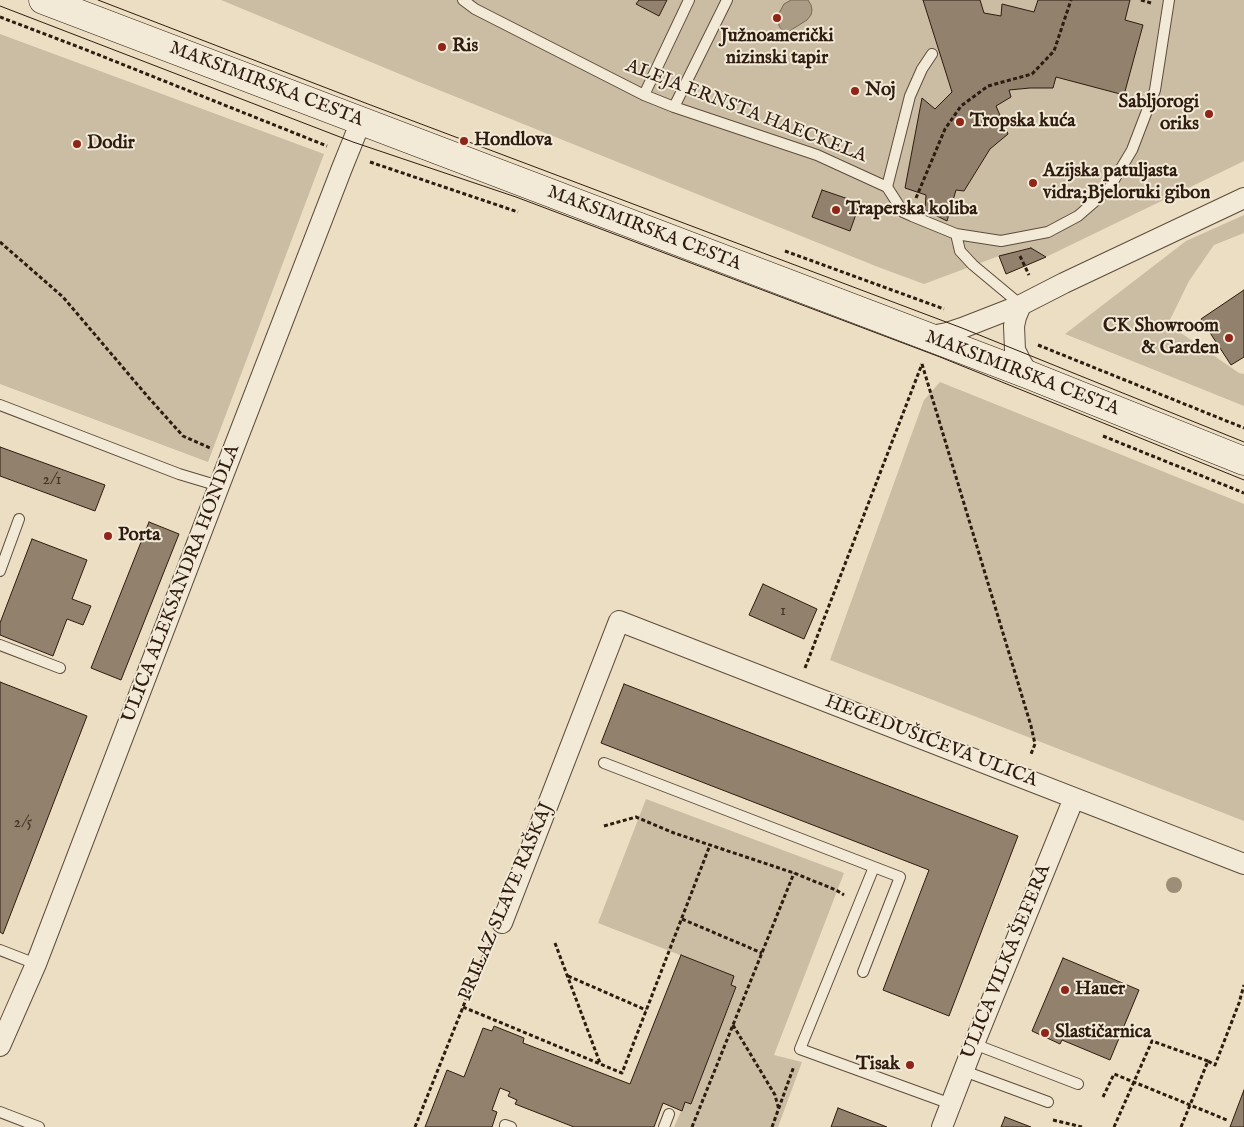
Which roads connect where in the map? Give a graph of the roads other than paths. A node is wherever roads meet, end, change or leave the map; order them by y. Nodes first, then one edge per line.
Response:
1 (43, 0) edge
2 (464, 0) edge
3 (689, 0) edge
4 (727, 0) edge
5 (1170, 0) edge
6 (932, 54) dead end
7 (644, 95) junction
8 (674, 108) junction
9 (361, 121) junction
10 (887, 187) junction
11 (1244, 198) edge
12 (956, 234) junction
13 (1021, 305) junction
14 (926, 337) junction
15 (1029, 375) junction
16 (0, 405) edge
17 (1244, 461) edge
18 (219, 486) junction
19 (19, 519) dead end
20 (0, 571) edge
21 (619, 621) joint
22 (0, 645) edge
23 (60, 668) dead end
24 (604, 763) dead end
25 (1074, 798) junction
26 (1244, 864) edge
27 (874, 868) junction
28 (502, 923) road end
29 (0, 950) edge
30 (36, 964) junction
31 (863, 972) dead end
32 (974, 1044) junction
33 (0, 1046) edge
34 (964, 1071) junction
35 (1078, 1084) dead end
36 (1048, 1102) dead end
37 (951, 1104) junction
38 (0, 1112) edge
39 (669, 1114) dead end
40 (39, 1127) edge
41 (505, 1127) edge
42 (510, 1127) edge
43 (664, 1127) edge
44 (942, 1127) edge

1 - 9 main road, MAKSIMIRSKA CESTA
2 - 7 lane, ALEJA ERNSTA HAECKELA
3 - 7 lane
4 - 8 lane
5 - 12 lane
6 - 10 lane
7 - 8 lane, ALEJA ERNSTA HAECKELA
8 - 10 lane, ALEJA ERNSTA HAECKELA
9 - 14 main road, MAKSIMIRSKA CESTA
9 - 18 street, ULICA ALEKSANDRA HONDLA
10 - 12 lane
11 - 13 street
12 - 13 lane
13 - 14 street
13 - 15 street
14 - 15 main road, MAKSIMIRSKA CESTA
15 - 17 main road, MAKSIMIRSKA CESTA
16 - 18 lane
18 - 30 street, ULICA ALEKSANDRA HONDLA
19 - 20 lane
21 - 25 street, HEGEDUŠIĆEVA ULICA
21 - 28 street, PRILAZ SLAVE RAŠKAJ
22 - 23 lane
24 - 27 lane
25 - 26 street, HEGEDUŠIĆEVA ULICA
25 - 32 street, ULICA VILKA ŠEFERA
27 - 31 lane
27 - 37 lane
29 - 30 lane
30 - 33 street, ULICA ALEKSANDRA HONDLA
32 - 34 street, ULICA VILKA ŠEFERA
32 - 35 lane
34 - 36 lane
34 - 37 street, ULICA VILKA ŠEFERA
37 - 44 street, ULICA VILKA ŠEFERA
38 - 40 lane
39 - 43 lane
41 - 42 lane

